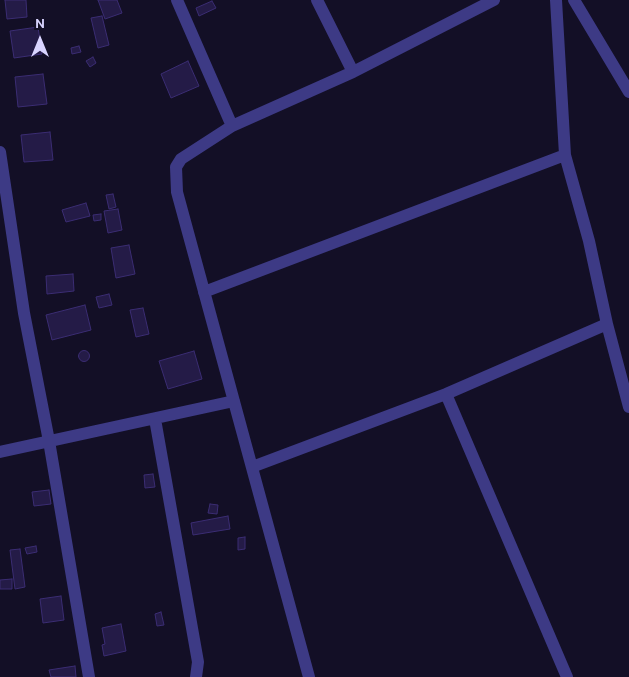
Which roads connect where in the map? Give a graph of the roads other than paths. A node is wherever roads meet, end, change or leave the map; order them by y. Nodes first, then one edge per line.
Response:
1 (177, 0) edge
2 (317, 0) edge
3 (494, 0) edge
4 (556, 0) edge
5 (574, 0) edge
6 (353, 72) junction
7 (629, 92) edge
8 (232, 126) junction
9 (0, 152) edge
10 (564, 155) junction
11 (204, 292) junction
12 (607, 324) junction
13 (627, 393) edge
14 (446, 394) junction
15 (234, 401) junction
16 (629, 407) edge
17 (155, 419) junction
18 (49, 441) junction
19 (0, 452) edge
20 (252, 467) junction
21 (89, 677) edge
22 (196, 677) edge
23 (310, 677) edge
24 (567, 677) edge

1 - 8 street
2 - 6 street
3 - 6 street
4 - 10 street
5 - 7 street
6 - 8 street
8 - 11 street
9 - 18 street
10 - 11 street
10 - 12 street
11 - 15 street
12 - 13 street
12 - 14 street
13 - 16 street
14 - 20 street
14 - 24 street
15 - 17 street
15 - 20 street
17 - 18 street
17 - 22 street
18 - 19 street
18 - 21 street
20 - 23 street

